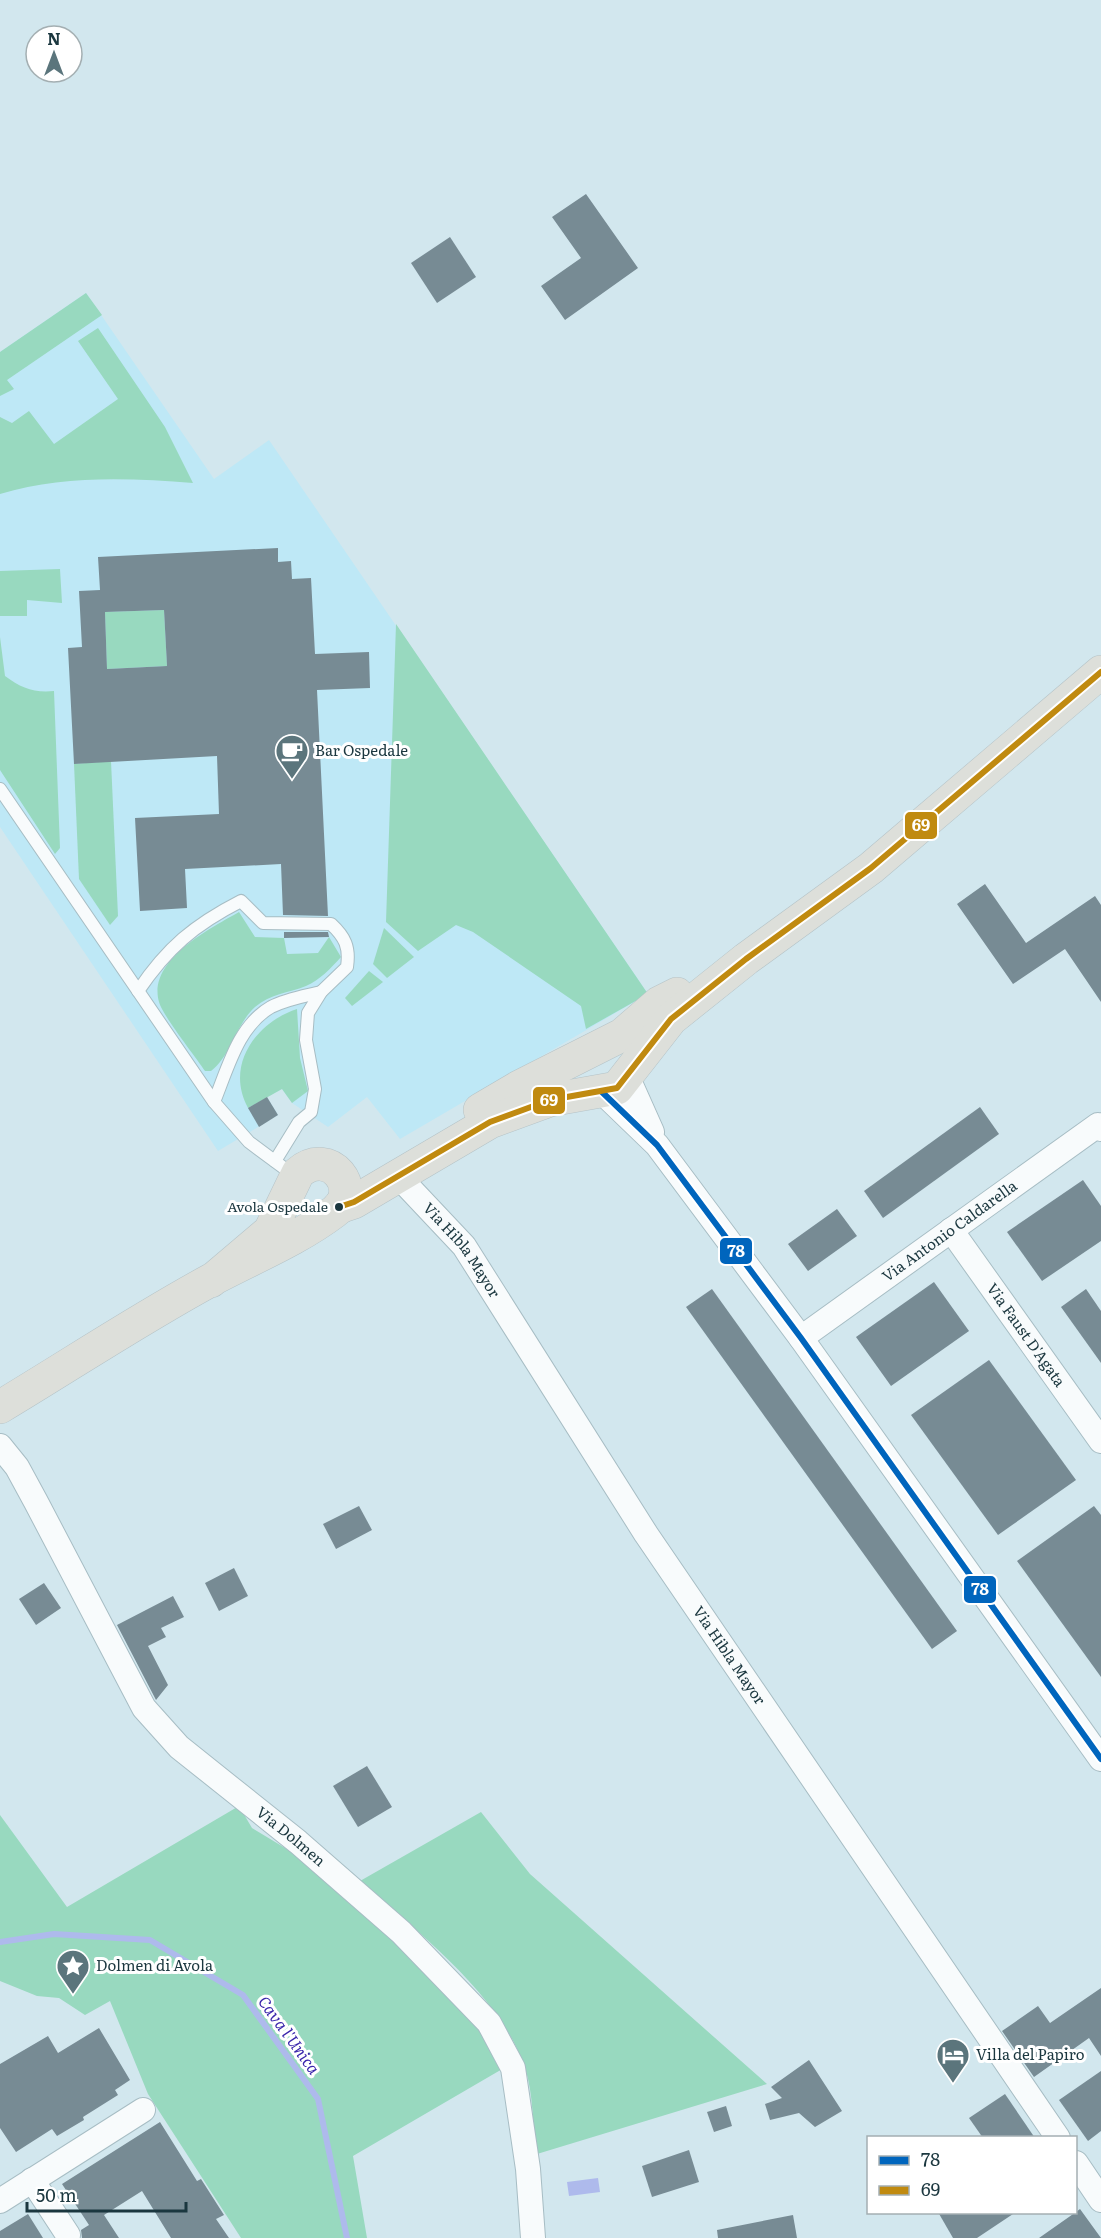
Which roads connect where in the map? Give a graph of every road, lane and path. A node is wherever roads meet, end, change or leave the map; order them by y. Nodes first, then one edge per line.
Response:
1 (1101, 672) edge
2 (0, 789) edge
3 (746, 959) junction
4 (138, 991) junction
5 (321, 992) junction
6 (595, 1049) junction
7 (614, 1083) junction
8 (214, 1102) junction
9 (1099, 1127) edge
10 (339, 1172) junction
11 (398, 1176) junction
12 (286, 1177) junction
13 (332, 1212) junction
14 (951, 1230) junction
15 (211, 1281) junction
16 (801, 1338) junction
17 (0, 1407) edge
18 (1093, 1413) edge
19 (1101, 1441) edge
20 (0, 1446) edge
21 (1101, 1759) edge
22 (143, 2110) dead end
23 (1057, 2136) edge
24 (1077, 2164) edge
25 (32, 2180) junction
26 (1101, 2200) edge
27 (0, 2201) edge
28 (68, 2235) dead end
29 (533, 2238) edge

1 - 3 main road
2 - 4 lane
3 - 6 main road
3 - 7 main road
4 - 5 lane
4 - 8 lane
5 - 8 lane
5 - 12 lane
6 - 7 main road
6 - 10 main road
7 - 11 main road
7 - 16 street
8 - 12 lane
9 - 14 street, Via Antonio Caldarella
10 - 12 main road
10 - 13 main road
11 - 13 main road
11 - 23 street, Via Hibla Mayor
12 - 13 main road
12 - 15 main road
13 - 15 main road
14 - 16 street, Via Antonio Caldarella
14 - 18 street, Via Faust D'Agata
15 - 17 main road
16 - 21 street
18 - 19 street, Via Faust D'Agata
20 - 29 street, Via Dolmen
22 - 25 street
24 - 26 street
25 - 27 street
25 - 28 street

